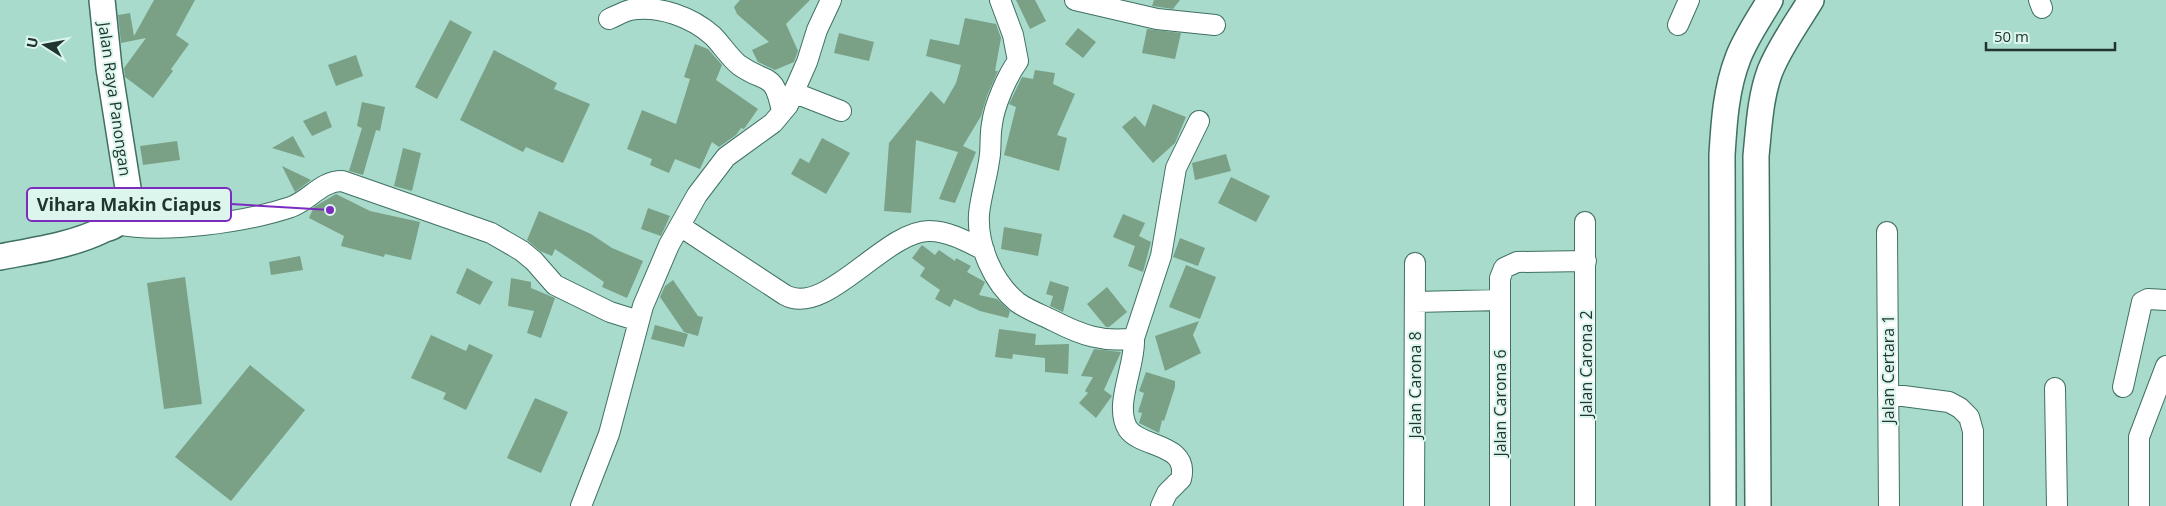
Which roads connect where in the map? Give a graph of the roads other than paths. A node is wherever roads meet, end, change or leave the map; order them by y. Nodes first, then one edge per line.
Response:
1 (102, 0) edge
2 (831, 0) edge
3 (1000, 0) edge
4 (1075, 0) edge
5 (1689, 0) edge
6 (1770, 0) edge
7 (1811, 0) edge
8 (609, 19) dead end
9 (1215, 25) dead end
10 (1678, 25) dead end
11 (795, 92) junction
12 (841, 111) dead end
13 (782, 112) junction
14 (1199, 121) dead end
15 (1585, 222) dead end
16 (116, 224) junction
17 (680, 226) junction
18 (1887, 232) dead end
19 (984, 250) junction
20 (0, 257) edge
21 (1586, 260) junction
22 (1415, 264) dead end
23 (1500, 300) junction
24 (2166, 300) edge
25 (1415, 302) junction
26 (639, 321) junction
27 (1134, 338) junction
28 (2166, 366) edge
29 (2123, 387) dead end
30 (2055, 388) dead end
31 (1888, 394) junction
32 (581, 506) edge
33 (1161, 506) edge
34 (1414, 506) edge
35 (1500, 506) edge
36 (1585, 506) edge
37 (1723, 506) edge
38 (1758, 506) edge
39 (1889, 506) edge
40 (1973, 506) edge
41 (2057, 506) edge
42 (2139, 506) edge

1 - 16 street, Jalan Raya Panongan
2 - 11 street
3 - 19 street
4 - 9 street
5 - 10 street
6 - 37 street
7 - 38 street
8 - 13 street
11 - 12 street
11 - 13 street
13 - 17 street
14 - 27 street
15 - 21 street, Jalan Carona 2
16 - 20 street
16 - 26 street
17 - 19 street
17 - 26 street
18 - 31 street, Jalan Certara 1
19 - 27 street
21 - 23 street, Jalan Carona 6
21 - 36 street, Jalan Carona 2
22 - 25 street, Jalan Carona 8
23 - 25 street
23 - 35 street, Jalan Carona 6
24 - 29 street
25 - 34 street, Jalan Carona 8
26 - 32 street
27 - 33 street
28 - 42 street
30 - 41 street
31 - 39 street, Jalan Certara 1
31 - 40 street

